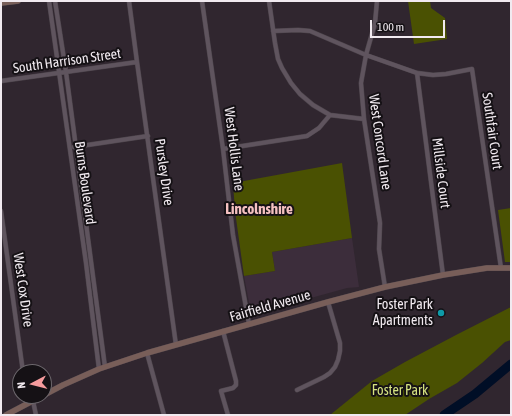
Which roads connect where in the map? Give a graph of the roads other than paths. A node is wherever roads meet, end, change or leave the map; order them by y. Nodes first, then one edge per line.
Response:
1 (18, 1) edge
2 (49, 1) edge
3 (55, 1) edge
4 (129, 1) edge
5 (202, 1) edge
6 (269, 1) edge
7 (377, 1) edge
8 (1, 3) edge
9 (273, 31) junction
10 (366, 54) junction
11 (137, 62) junction
12 (66, 72) junction
13 (60, 73) junction
14 (417, 73) junction
15 (1, 81) edge
16 (330, 115) junction
17 (364, 119) junction
18 (148, 136) junction
19 (75, 147) junction
20 (69, 148) junction
21 (223, 149) junction
22 (1, 211) edge
23 (500, 268) junction
24 (511, 268) edge
25 (443, 276) junction
26 (385, 287) junction
27 (328, 302) junction
28 (249, 324) junction
29 (223, 331) junction
30 (176, 345) junction
31 (147, 353) junction
32 (22, 364) edge
33 (102, 368) junction
34 (296, 390) dead end
35 (52, 391) edge
36 (26, 404) edge
37 (31, 404) edge
38 (6, 415) edge
39 (36, 415) edge
40 (164, 415) edge
41 (228, 415) edge

1 - 8 main road
2 - 13 street, Burns Boulevard
3 - 12 street, Burns Boulevard
4 - 11 street, Pursley Drive
5 - 21 street, West Hollis Lane
6 - 9 street
7 - 10 street, West Concord Lane
9 - 10 street
9 - 16 street
10 - 14 street
10 - 17 street, West Concord Lane
11 - 12 street, South Harrison Street
11 - 18 street, Pursley Drive
12 - 13 street, South Harrison Street
12 - 19 street, Burns Boulevard
13 - 15 street, South Harrison Street
13 - 20 street, Burns Boulevard
14 - 23 street, Southfair Court
14 - 25 street, Millside Court
16 - 17 street
16 - 21 street
17 - 26 street, West Concord Lane
18 - 19 street
18 - 30 street, Pursley Drive
19 - 20 street
19 - 33 street, Burns Boulevard
20 - 33 street, Burns Boulevard
21 - 28 street, West Hollis Lane
22 - 32 street, West Cox Drive
23 - 24 main road, Fairfield Avenue
23 - 25 main road, Fairfield Avenue
25 - 26 main road, Fairfield Avenue
26 - 27 main road, Fairfield Avenue
27 - 28 main road, Fairfield Avenue
27 - 34 street
28 - 29 main road, Fairfield Avenue
29 - 30 main road, Fairfield Avenue
29 - 41 street
30 - 31 main road, Fairfield Avenue
31 - 33 main road, Fairfield Avenue
31 - 40 street
33 - 35 main road, Fairfield Avenue
36 - 38 main road, Fairfield Avenue
37 - 39 street

